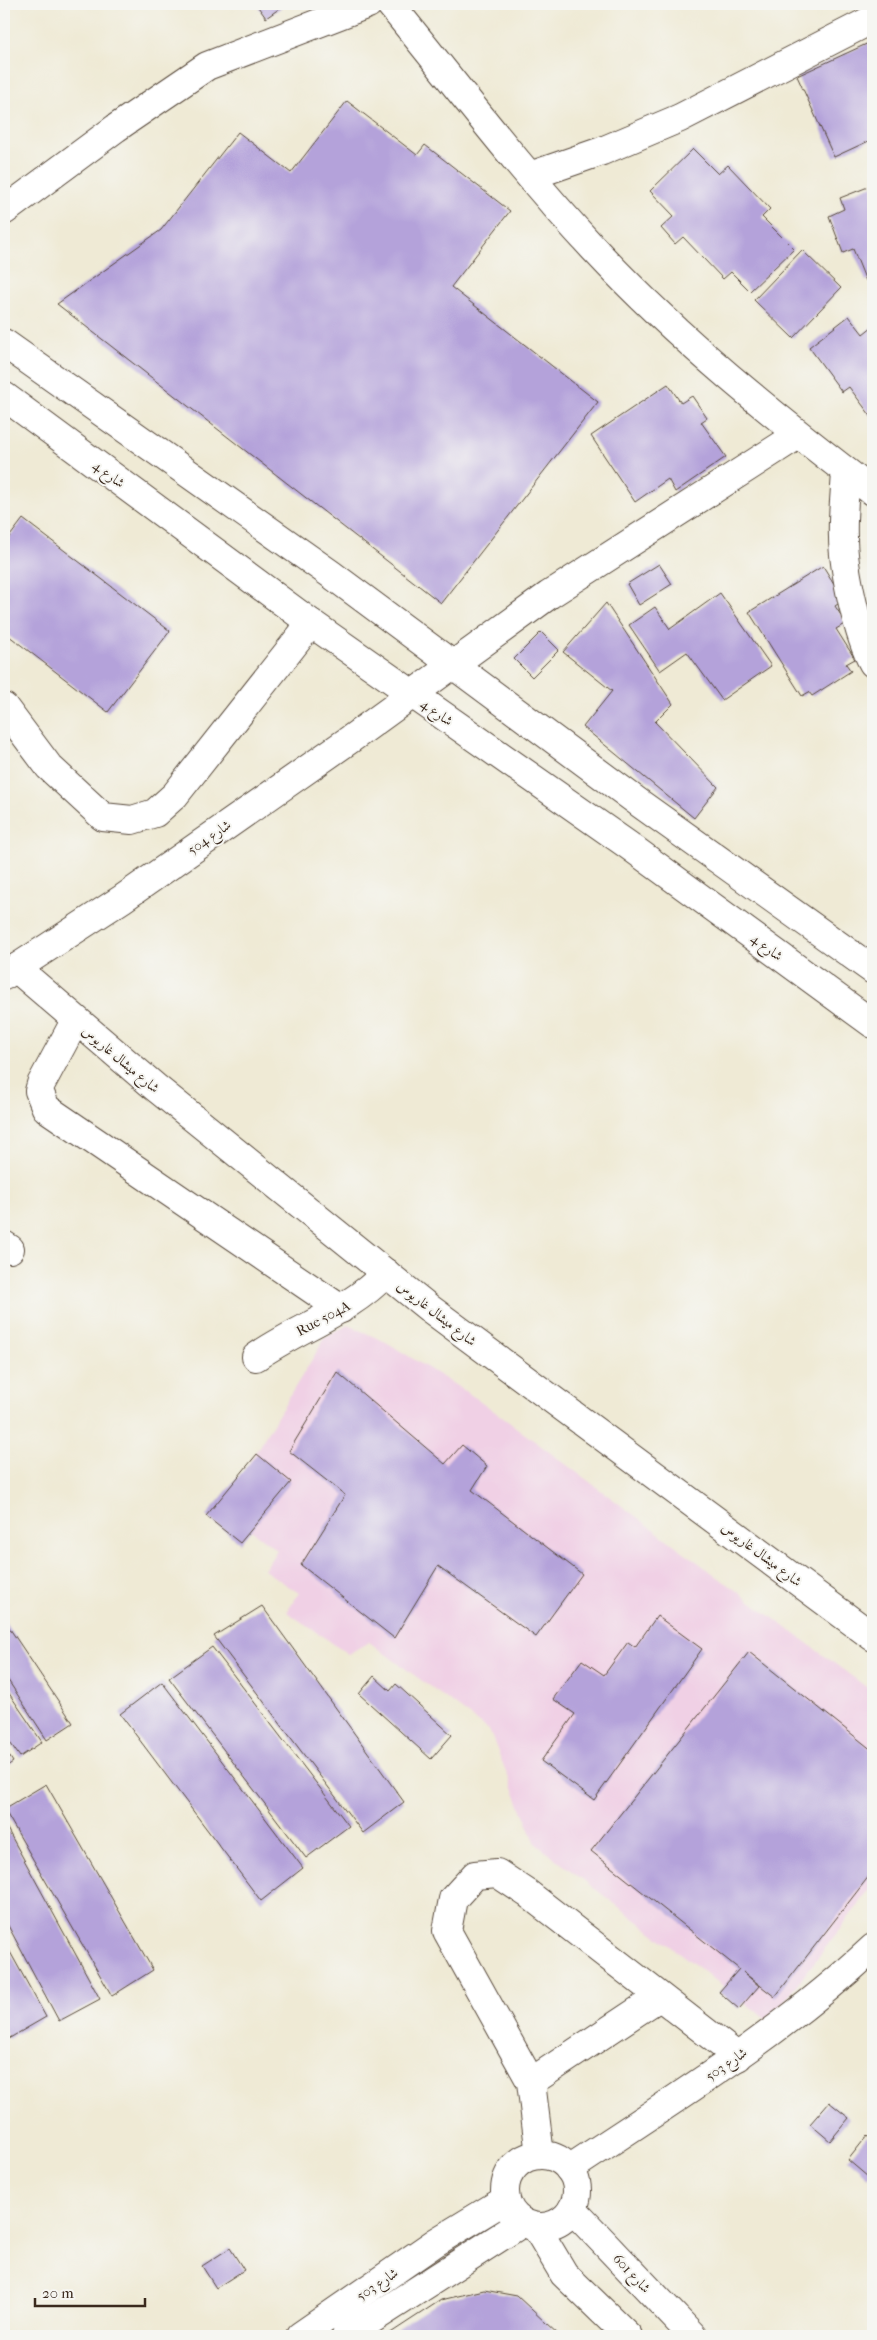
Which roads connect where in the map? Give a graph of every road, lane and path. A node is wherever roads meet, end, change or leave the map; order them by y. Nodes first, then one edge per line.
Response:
1 (368, 4) edge
2 (390, 4) edge
3 (873, 19) edge
4 (530, 176) junction
5 (4, 211) edge
6 (4, 344) edge
7 (4, 396) edge
8 (798, 435) junction
9 (846, 472) junction
10 (872, 490) edge
11 (311, 623) junction
12 (873, 663) edge
13 (451, 664) junction
14 (411, 694) junction
15 (4, 707) edge
16 (873, 970) edge
17 (10, 972) edge
18 (75, 1020) junction
19 (873, 1024) edge
20 (386, 1273) junction
21 (341, 1309) junction
22 (256, 1357) dead end
23 (873, 1637) edge
24 (873, 1948) edge
25 (659, 1997) junction
26 (738, 2057) junction
27 (531, 2082) junction
28 (540, 2155) junction
29 (569, 2169) junction
30 (505, 2200) junction
31 (572, 2209) junction
32 (529, 2225) junction
33 (300, 2336) edge
34 (346, 2336) edge
35 (628, 2336) edge
36 (693, 2336) edge

1 - 5 main road
2 - 4 main road
3 - 4 main road
4 - 8 main road
6 - 13 main road
7 - 11 main road, شارع 4
8 - 9 main road
8 - 13 main road, شارع 504
9 - 10 main road
9 - 12 main road
11 - 14 main road, شارع 4
11 - 15 main road
13 - 14 main road, شارع 504
13 - 16 main road
14 - 17 main road, شارع 504
14 - 19 main road, شارع 4
17 - 18 main road, شارع ميشال غاريوس
18 - 20 main road, شارع ميشال غاريوس
18 - 21 main road
20 - 21 main road, Rue 504A
20 - 23 main road, شارع ميشال غاريوس
21 - 22 main road, Rue 504A
24 - 26 main road, شارع 503
25 - 26 main road
25 - 27 main road
25 - 27 main road
26 - 29 main road, شارع 503
27 - 28 main road
28 - 29 main road
28 - 30 main road
29 - 31 main road
30 - 32 main road
30 - 33 main road, شارع 503
31 - 32 main road
31 - 36 main road, شارع 601
32 - 34 main road, شارع 503
32 - 35 main road

